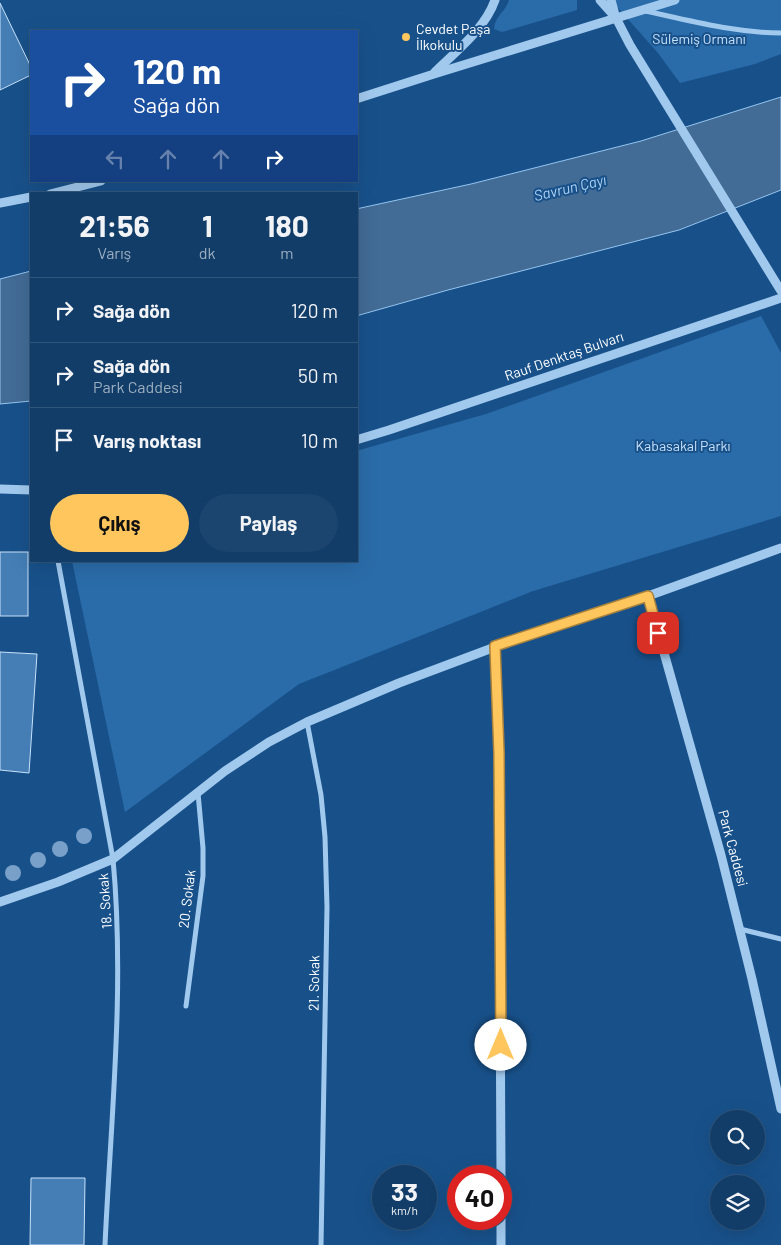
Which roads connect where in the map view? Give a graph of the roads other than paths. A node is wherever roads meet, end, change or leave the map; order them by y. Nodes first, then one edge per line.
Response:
1 (495, 0) edge
2 (600, 0) edge
3 (611, 0) edge
4 (675, 0) edge
5 (642, 10) junction
6 (616, 18) junction
7 (781, 33) edge
8 (434, 74) junction
9 (358, 98) edge
10 (97, 182) edge
11 (58, 192) edge
12 (30, 197) edge
13 (0, 203) edge
14 (781, 291) edge
15 (781, 298) edge
16 (358, 439) edge
17 (0, 489) edge
18 (30, 490) edge
19 (781, 548) edge
20 (58, 562) edge
21 (648, 596) junction
22 (495, 646) junction
23 (307, 722) junction
24 (198, 793) junction
25 (114, 859) junction
26 (0, 902) edge
27 (740, 929) junction
28 (781, 939) edge
29 (186, 1006) dead end
30 (781, 1109) edge
31 (501, 1165) edge
32 (501, 1230) edge
33 (105, 1245) edge
34 (321, 1245) edge
35 (501, 1245) edge

1 - 8 street
2 - 6 street
3 - 6 street
4 - 5 street
5 - 6 street
5 - 7 street
6 - 8 street
6 - 14 street
8 - 9 street
10 - 11 street
12 - 13 street
15 - 16 street, Rauf Denktaş Bulvarı
17 - 18 street
19 - 21 street
20 - 25 street, 18. Sokak
21 - 22 street
21 - 27 street, Park Caddesi
22 - 23 street
22 - 31 street
23 - 24 street
23 - 34 street, 21. Sokak
24 - 25 street
24 - 29 street, 20. Sokak
25 - 26 street
25 - 33 street, 18. Sokak
27 - 28 street
27 - 30 street, Park Caddesi
32 - 35 street

